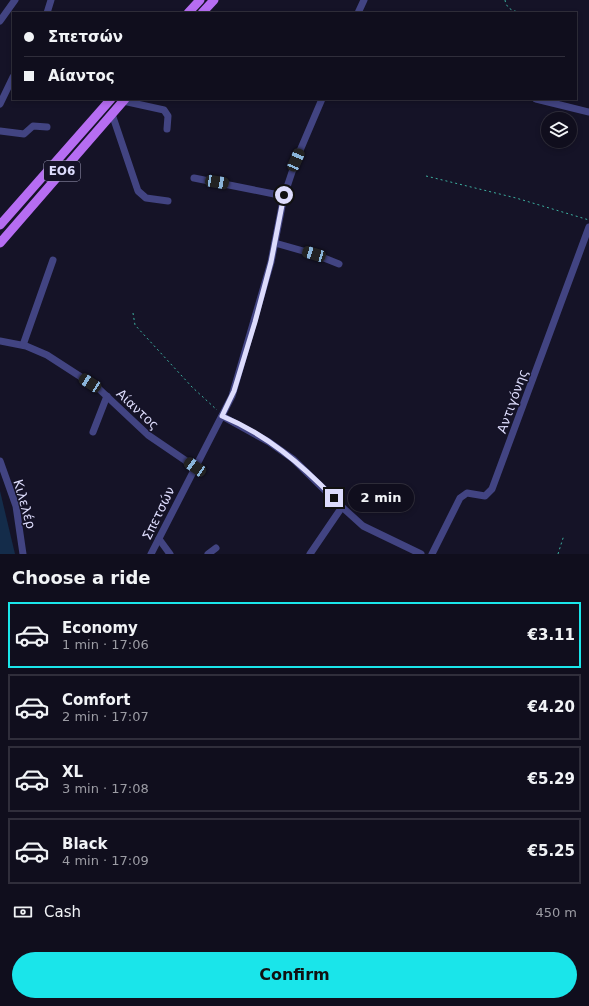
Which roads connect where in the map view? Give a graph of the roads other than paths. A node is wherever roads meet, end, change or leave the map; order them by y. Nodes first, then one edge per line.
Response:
1 (16, 0) edge
2 (51, 0) edge
3 (200, 0) edge
4 (214, 0) edge
5 (364, 0) edge
6 (47, 12) edge
7 (189, 12) edge
8 (203, 12) edge
9 (358, 12) edge
10 (0, 21) edge
11 (12, 79) edge
12 (124, 100) edge
13 (322, 100) edge
14 (540, 100) edge
15 (108, 101) edge
16 (0, 104) edge
17 (589, 112) edge
18 (112, 114) junction
19 (47, 127) dead end
20 (167, 129) dead end
21 (0, 131) edge
22 (194, 178) dead end
23 (284, 196) junction
24 (168, 201) dead end
25 (0, 224) edge
26 (589, 227) edge
27 (0, 243) edge
28 (275, 243) junction
29 (54, 260) dead end
30 (339, 264) dead end
31 (0, 341) edge
32 (22, 345) junction
33 (107, 396) junction
34 (222, 415) junction
35 (93, 432) dead end
36 (0, 461) edge
37 (195, 467) junction
38 (342, 507) junction
39 (159, 539) junction
40 (216, 548) dead end
41 (23, 554) edge
42 (151, 554) edge
43 (170, 554) edge
44 (208, 554) edge
45 (310, 554) edge
46 (421, 554) edge
47 (432, 554) edge

1 - 10 street
2 - 6 street
3 - 7 main road
4 - 8 main road
5 - 9 street
11 - 16 street
12 - 18 main road, ΕΟ6
12 - 20 street
13 - 23 street, Σπετσών
14 - 17 street
15 - 25 main road, ΕΟ6
18 - 24 street
18 - 27 main road, ΕΟ6
19 - 21 street
22 - 23 street
23 - 28 street, Σπετσών
26 - 47 street, Αντιγόνης
28 - 30 street
28 - 34 street, Σπετσών
29 - 32 street
31 - 32 street, Αίαντος
32 - 33 street, Αίαντος
33 - 35 street
33 - 37 street, Αίαντος
34 - 37 street, Σπετσών
34 - 38 street
36 - 41 street, Κιλελέρ
37 - 39 street, Σπετσών
38 - 45 street
38 - 46 street
39 - 42 street, Σπετσών
39 - 43 street
40 - 44 street

